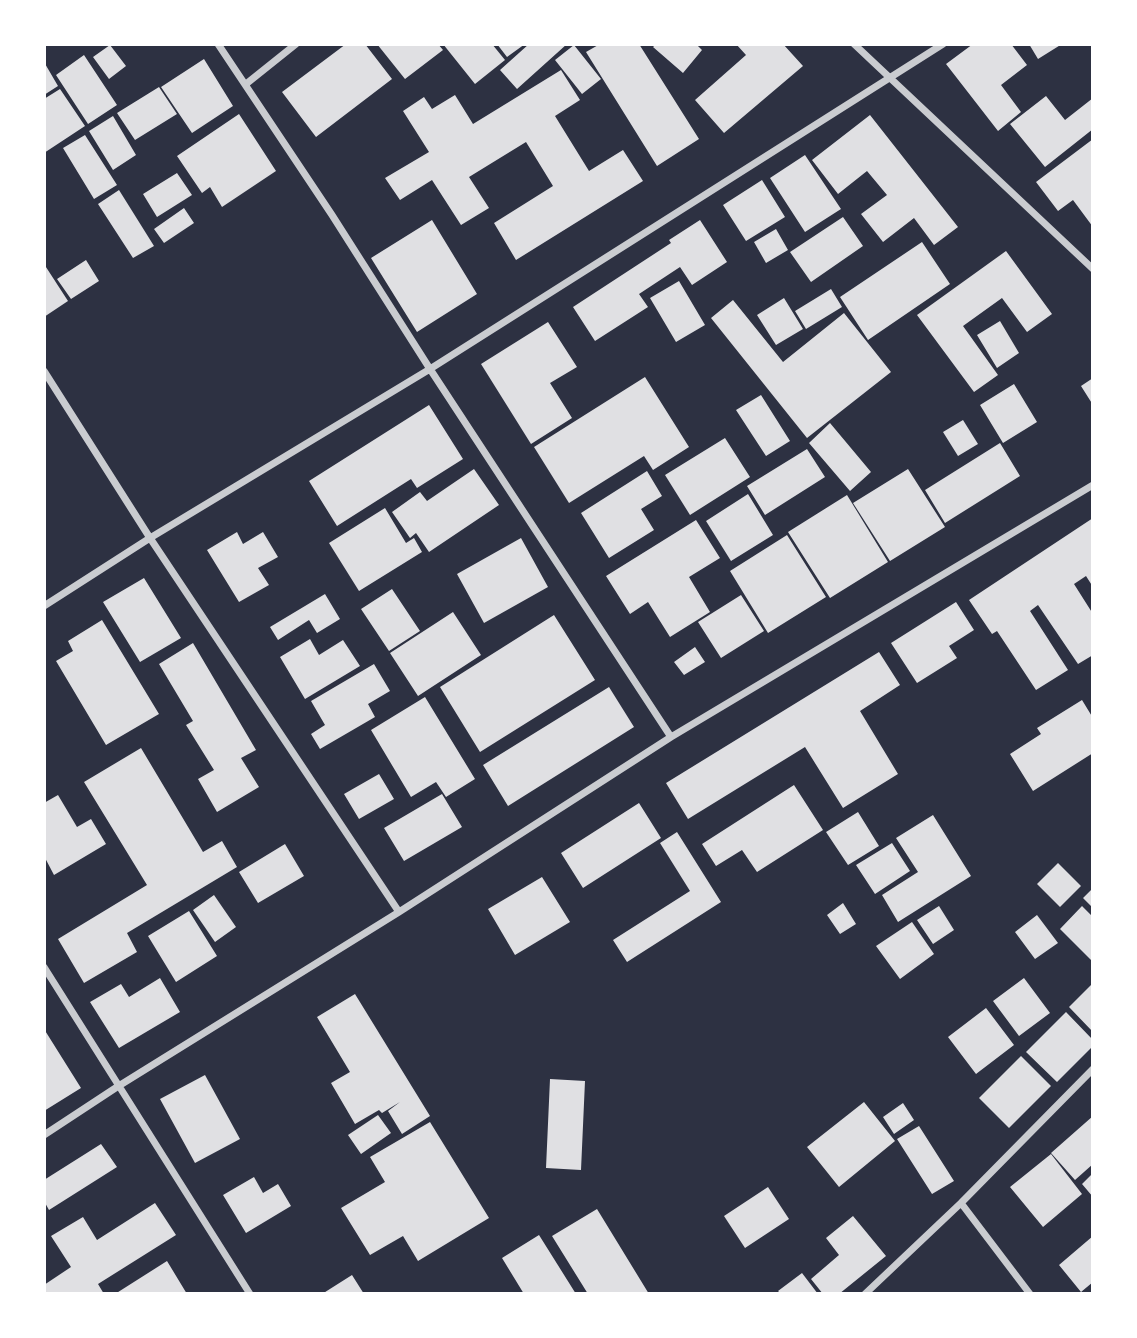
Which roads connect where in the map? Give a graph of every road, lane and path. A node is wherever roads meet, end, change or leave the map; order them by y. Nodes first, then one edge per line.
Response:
1 (218, 44) edge
2 (296, 44) edge
3 (854, 44) edge
4 (943, 44) edge
5 (891, 77) junction
6 (246, 84) junction
7 (1093, 269) edge
8 (430, 369) junction
9 (44, 371) edge
10 (1093, 485) edge
11 (150, 538) junction
12 (44, 606) edge
13 (671, 737) junction
14 (399, 912) junction
15 (44, 967) edge
16 (1093, 1069) edge
17 (117, 1087) junction
18 (44, 1135) edge
19 (961, 1203) junction
20 (250, 1294) edge
21 (865, 1294) edge
22 (1030, 1294) edge

1 - 6 street
2 - 6 street
3 - 5 street
4 - 5 street
5 - 7 street
5 - 8 street
6 - 8 street
8 - 11 street
8 - 13 street
9 - 11 street
10 - 13 street
11 - 12 street
11 - 14 street
13 - 14 street
14 - 17 street
15 - 17 street
16 - 19 street
17 - 18 street
17 - 20 street
19 - 21 street
19 - 22 street

